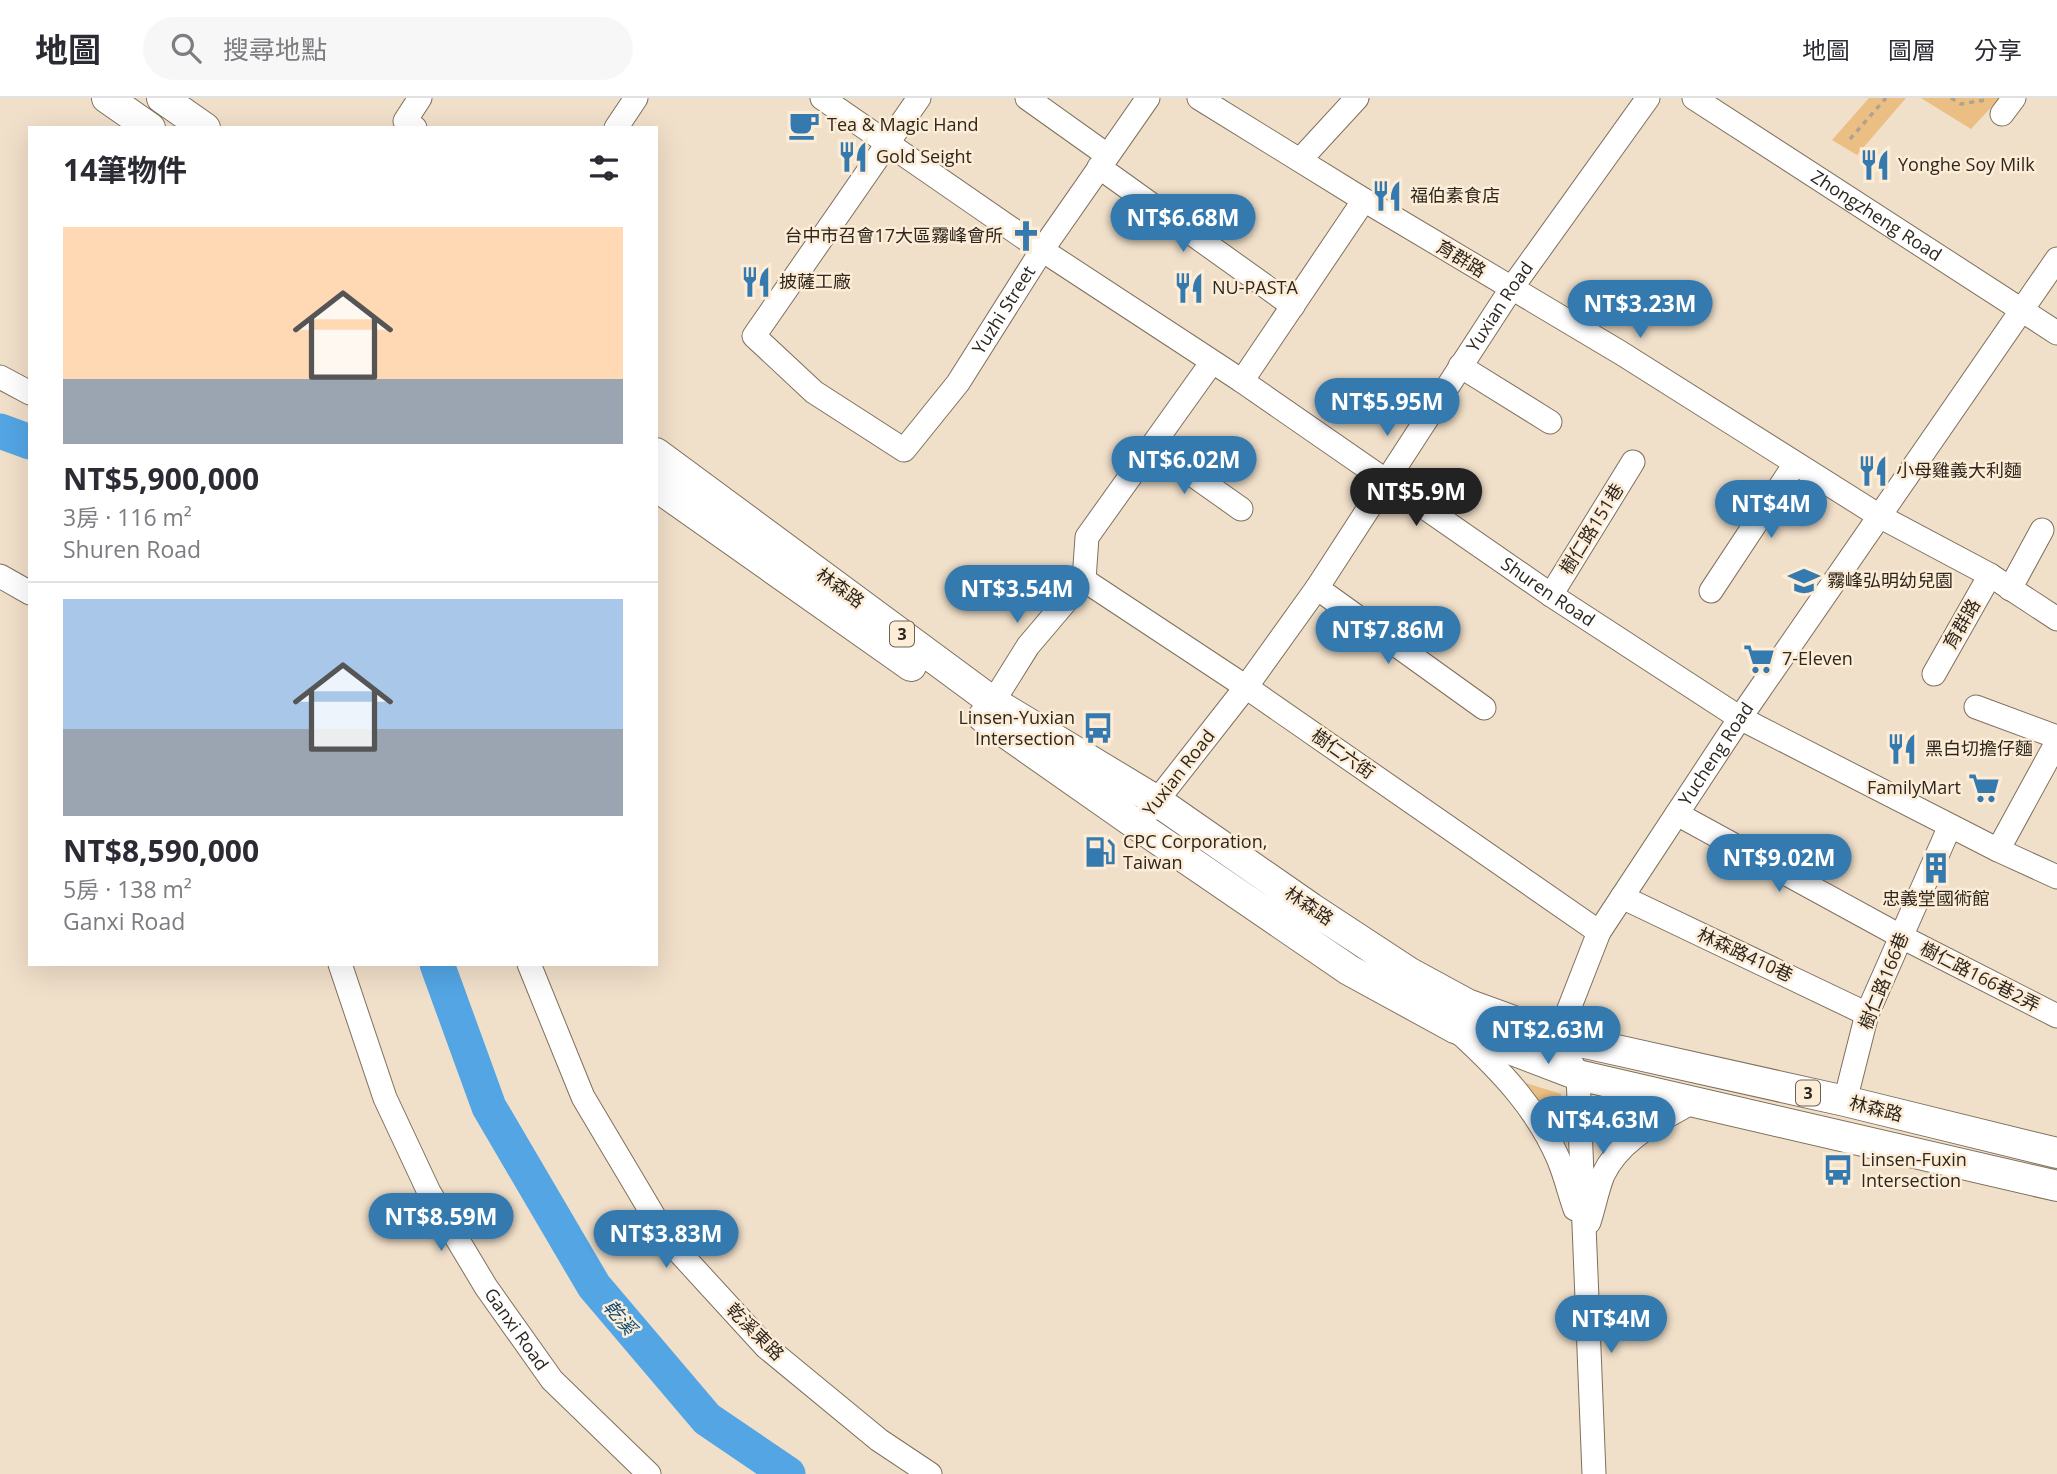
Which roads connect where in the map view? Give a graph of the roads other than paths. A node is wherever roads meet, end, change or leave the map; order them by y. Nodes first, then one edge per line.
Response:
1 (107, 98) edge
2 (162, 98) edge
3 (420, 98) edge
4 (636, 98) edge
5 (822, 98) edge
6 (919, 98) edge
7 (1027, 98) edge
8 (1148, 98) edge
9 (1199, 98) edge
10 (1357, 98) edge
11 (1648, 98) edge
12 (1694, 98) edge
13 (410, 124) edge
14 (147, 126) edge
15 (202, 126) edge
16 (617, 126) edge
17 (889, 145) junction
18 (1300, 160) junction
19 (1103, 161) junction
20 (1364, 200) junction
21 (1042, 250) junction
22 (2057, 259) edge
23 (1511, 289) junction
24 (1293, 306) junction
25 (2022, 310) junction
26 (2057, 333) edge
27 (1212, 362) junction
28 (1460, 366) junction
29 (0, 377) edge
30 (1242, 381) junction
31 (28, 392) edge
32 (1550, 422) dead end
33 (1152, 446) junction
34 (658, 454) edge
35 (1633, 463) dead end
36 (1795, 464) junction
37 (1386, 480) junction
38 (658, 487) edge
39 (1241, 509) dead end
40 (1881, 517) junction
41 (2042, 530) dead end
42 (1990, 575) junction
43 (0, 576) edge
44 (1084, 580) junction
45 (1317, 588) junction
46 (2010, 589) junction
47 (1711, 591) dead end
48 (28, 592) edge
49 (1551, 595) junction
50 (2057, 620) edge
51 (1934, 674) dead end
52 (1246, 687) junction
53 (993, 702) junction
54 (1976, 707) dead end
55 (1484, 708) dead end
56 (1740, 718) junction
57 (2057, 739) edge
58 (1157, 801) junction
59 (1677, 814) junction
60 (1137, 825) junction
61 (1950, 826) junction
62 (1998, 850) junction
63 (2057, 877) edge
64 (1622, 897) junction
65 (1599, 932) junction
66 (1902, 937) junction
67 (341, 966) edge
68 (530, 966) edge
69 (1867, 1014) junction
70 (2057, 1016) edge
71 (1455, 1028) junction
72 (1558, 1037) junction
73 (1578, 1075) junction
74 (1694, 1101) junction
75 (1845, 1101) junction
76 (2057, 1153) edge
77 (2055, 1178) edge
78 (1584, 1239) junction
79 (649, 1474) edge
80 (930, 1474) edge
81 (1594, 1474) edge

1 - 14 main road
2 - 15 main road
3 - 13 street
4 - 16 street
5 - 17 street, Shuren Road
6 - 17 street
7 - 19 street
8 - 19 street, Yuzhi Street
9 - 18 street, 育群路
10 - 18 street
11 - 23 street, Yuxian Road
12 - 25 street, Zhongzheng Road
17 - 21 street, Shuren Road
17 - 21 street, Yuzhi Street
18 - 20 street, 育群路
19 - 21 street, Yuzhi Street
19 - 24 street
20 - 23 street, 育群路
20 - 24 street
21 - 27 street, Shuren Road
22 - 25 street, Yucheng Road
23 - 28 street, Yuxian Road
23 - 36 street, 育群路
24 - 30 street
25 - 26 street, Zhongzheng Road
25 - 40 street, Yucheng Road
27 - 30 street, Shuren Road
27 - 33 street
28 - 32 street
28 - 37 street, Yuxian Road
29 - 31 street
30 - 37 street, Shuren Road
33 - 39 street
33 - 44 street
34 - 53 main road, 林森路 / 3
35 - 49 street, 樹仁路151巷
36 - 40 street, 育群路
36 - 47 street
37 - 45 street, Yuxian Road
37 - 49 street, Shuren Road
38 - 60 main road, 林森路 / 3
40 - 42 street, 育群路
40 - 56 street, Yucheng Road
41 - 46 street
42 - 46 street, 育群路
42 - 51 street, 育群路
43 - 48 street
44 - 52 street, 樹仁六街
44 - 53 street
45 - 52 street, Yuxian Road
45 - 55 street
46 - 50 street, 育群路
49 - 56 street, Shuren Road
52 - 58 street, Yuxian Road
52 - 65 street, 樹仁六街
53 - 58 main road, 林森路 / 3
54 - 57 street
56 - 59 street, Yucheng Road
56 - 61 street, Shuren Road
57 - 62 street
58 - 60 street, Yuxian Road
58 - 72 main road, 林森路 / 3
59 - 64 street, Yucheng Road
59 - 66 street, 樹仁路166巷2弄
60 - 71 main road, 林森路 / 3
61 - 62 street, Shuren Road
61 - 66 street, 樹仁路166巷
62 - 63 street, Shuren Road
64 - 65 street, Yucheng Road
64 - 69 street, 林森路410巷
65 - 72 street, Yucheng Road
66 - 69 street, 樹仁路166巷
66 - 70 street, 樹仁路166巷2弄
67 - 79 street, Ganxi Road
68 - 80 street, 乾溪東路
69 - 75 street, 樹仁路166巷
71 - 73 main road, 林森路 / 3
71 - 78 street
72 - 73 street
72 - 75 main road, 林森路 / 3
73 - 74 main road, 林森路 / 3
73 - 78 street
74 - 77 main road, 林森路 / 3
74 - 78 street
75 - 76 main road, 林森路 / 3
78 - 81 street

